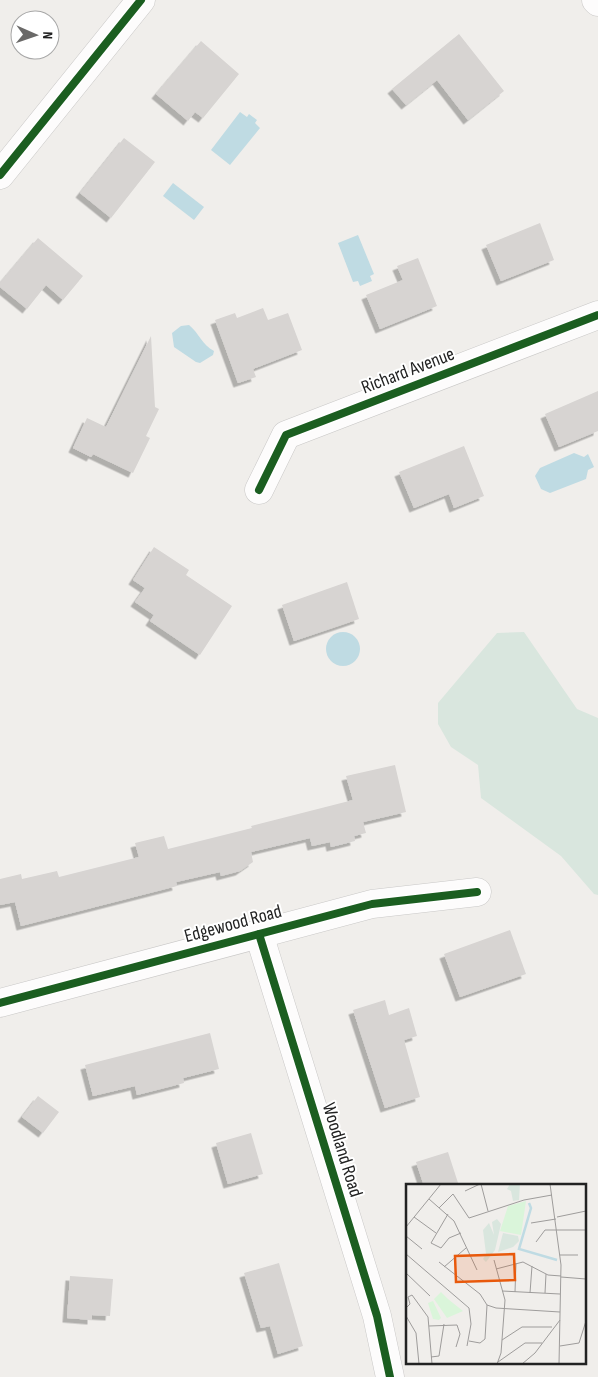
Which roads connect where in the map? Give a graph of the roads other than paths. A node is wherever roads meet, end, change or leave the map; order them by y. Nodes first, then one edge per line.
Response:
1 (141, 0) edge
2 (0, 175) edge
3 (598, 315) edge
4 (260, 490) dead end
5 (477, 892) dead end
6 (259, 934) junction
7 (0, 1002) edge
8 (390, 1377) edge

1 - 2 street
3 - 4 street, Richard Avenue
5 - 6 street, Edgewood Road
6 - 7 street, Edgewood Road
6 - 8 street, Woodland Road

